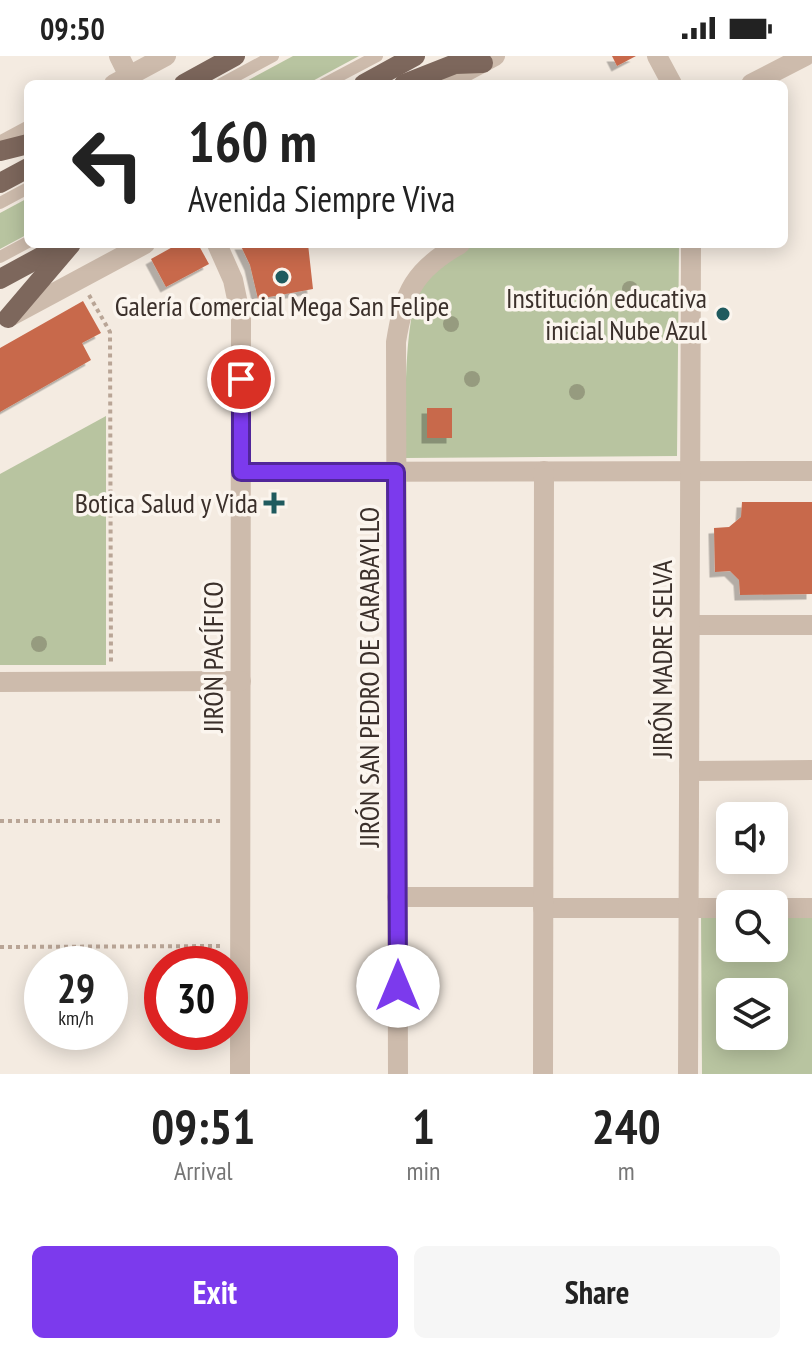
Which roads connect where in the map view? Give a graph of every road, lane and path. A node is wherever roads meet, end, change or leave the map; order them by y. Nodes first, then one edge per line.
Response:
1 (119, 56) edge
2 (166, 56) edge
3 (235, 56) edge
4 (273, 56) edge
5 (377, 56) edge
6 (415, 56) edge
7 (657, 56) edge
8 (805, 56) edge
9 (489, 59) edge
10 (122, 80) edge
11 (191, 80) edge
12 (228, 80) edge
13 (332, 80) edge
14 (371, 80) edge
15 (414, 80) edge
16 (450, 80) edge
17 (670, 80) edge
18 (759, 80) edge
19 (24, 133) edge
20 (24, 145) edge
21 (0, 148) edge
22 (24, 170) edge
23 (0, 183) edge
24 (24, 190) edge
25 (0, 203) edge
26 (24, 244) edge
27 (60, 248) edge
28 (65, 248) edge
29 (138, 248) edge
30 (219, 248) edge
31 (454, 248) edge
32 (691, 248) edge
33 (0, 257) edge
34 (0, 279) edge
35 (80, 279) junction
36 (4, 320) edge
37 (544, 471) junction
38 (691, 471) junction
39 (812, 471) edge
40 (241, 472) junction
41 (396, 472) junction
42 (690, 625) junction
43 (812, 625) edge
44 (111, 681) junction
45 (241, 681) junction
46 (0, 682) edge
47 (812, 770) edge
48 (689, 771) junction
49 (0, 821) edge
50 (241, 821) junction
51 (397, 897) junction
52 (543, 903) junction
53 (689, 908) junction
54 (716, 908) edge
55 (788, 908) edge
56 (812, 908) edge
57 (241, 945) junction
58 (0, 947) edge
59 (240, 1074) edge
60 (398, 1074) edge
61 (543, 1074) edge
62 (688, 1074) edge

1 - 10 street
2 - 10 street
3 - 11 main road
4 - 12 lane
5 - 13 lane
6 - 14 main road
7 - 17 street
8 - 18 street
9 - 15 main road
9 - 16 street
19 - 21 street
20 - 21 main road
22 - 23 main road
24 - 25 lane
26 - 33 lane
27 - 34 main road
28 - 36 main road
29 - 35 street
30 - 40 street, JIRÓN PACÍFICO
31 - 41 street, JIRÓN SAN PEDRO DE CARABAYLLO
32 - 38 street, JIRÓN MADRE SELVA
35 - 36 street
35 - 44 path
37 - 38 street
37 - 41 street
37 - 52 street
38 - 39 street
38 - 42 street, JIRÓN MADRE SELVA
40 - 41 street
40 - 45 street, JIRÓN PACÍFICO
41 - 51 street, JIRÓN SAN PEDRO DE CARABAYLLO
42 - 43 street
42 - 48 street, JIRÓN MADRE SELVA
44 - 45 street
44 - 46 street
45 - 50 street, JIRÓN PACÍFICO
47 - 48 street
48 - 53 street, JIRÓN MADRE SELVA
49 - 50 path
50 - 57 street, JIRÓN PACÍFICO
51 - 52 street
51 - 60 street, JIRÓN SAN PEDRO DE CARABAYLLO
52 - 53 street
52 - 61 street
53 - 54 street
53 - 62 street, JIRÓN MADRE SELVA
55 - 56 street
57 - 58 path
57 - 59 street, JIRÓN PACÍFICO

